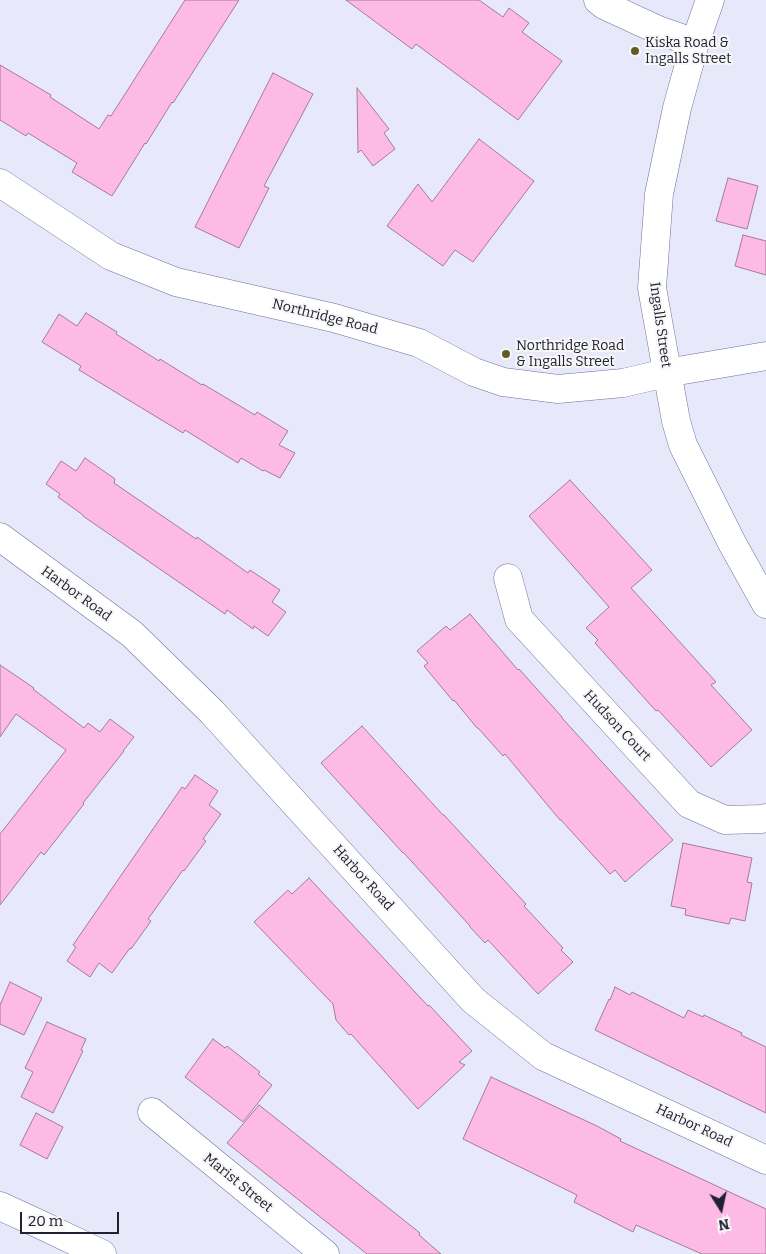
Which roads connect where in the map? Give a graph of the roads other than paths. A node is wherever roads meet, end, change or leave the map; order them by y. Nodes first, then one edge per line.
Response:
1 (598, 0) edge
2 (710, 0) edge
3 (695, 43) junction
4 (0, 183) edge
5 (766, 356) edge
6 (666, 374) junction
7 (0, 538) edge
8 (508, 578) dead end
9 (766, 604) edge
10 (766, 818) edge
11 (152, 1112) dead end
12 (766, 1160) edge
13 (0, 1206) edge
14 (70, 1247) edge
15 (102, 1254) edge
16 (325, 1254) edge

1 - 3 street
2 - 3 street, Ingalls Street
3 - 6 street, Ingalls Street
4 - 6 street, Northridge Road
5 - 6 street, Northridge Road
6 - 9 street, Ingalls Street
7 - 12 street, Harbor Road
8 - 10 street, Hudson Court
11 - 16 street, Marist Street
13 - 14 street
14 - 15 street

